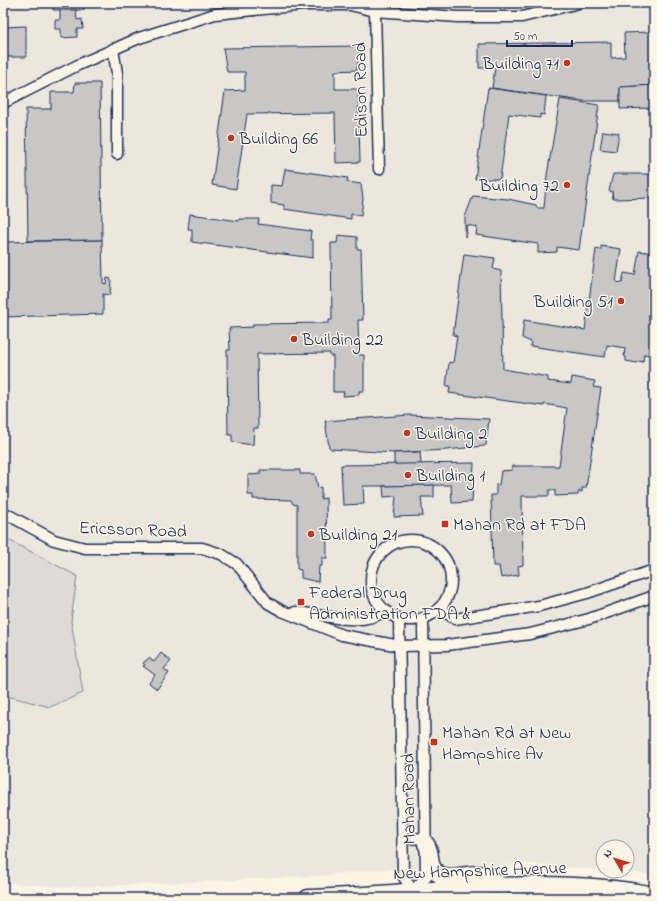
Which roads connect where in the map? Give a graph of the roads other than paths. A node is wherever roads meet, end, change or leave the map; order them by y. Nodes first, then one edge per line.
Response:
1 (579, 3) edge
2 (375, 11) junction
3 (113, 49) junction
4 (3, 103) edge
5 (117, 154) dead end
6 (379, 169) dead end
7 (3, 512) edge
8 (654, 570) edge
9 (654, 596) edge
10 (439, 608) junction
11 (282, 611) junction
12 (384, 611) junction
13 (399, 619) junction
14 (423, 619) junction
15 (400, 646) junction
16 (424, 646) junction
17 (402, 839) junction
18 (426, 841) junction
19 (503, 887) junction
20 (413, 891) junction
21 (654, 895) edge
22 (308, 898) edge

1 - 2 street
2 - 3 street
2 - 6 street, Edison Road
3 - 4 street
3 - 5 street
7 - 11 street, Ericsson Road
8 - 10 street
9 - 16 street
10 - 12 street
10 - 14 street
11 - 12 street
11 - 15 street
12 - 13 street
13 - 14 street
13 - 15 street, Mahan Road
14 - 16 street, Mahan Road
15 - 16 street
15 - 17 street, Mahan Road
16 - 18 street, Mahan Road
17 - 18 street
17 - 20 street, Mahan Road
18 - 19 main road
18 - 20 street, Mahan Road
19 - 20 main road, New Hampshire Avenue
19 - 21 main road, New Hampshire Avenue
20 - 22 main road, New Hampshire Avenue

